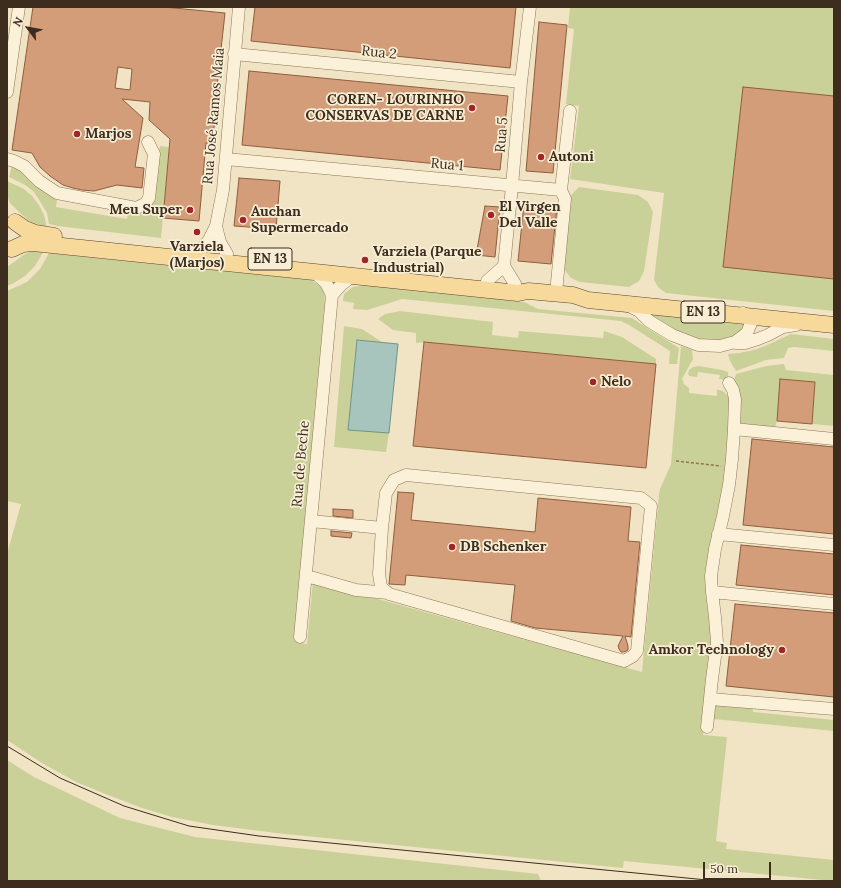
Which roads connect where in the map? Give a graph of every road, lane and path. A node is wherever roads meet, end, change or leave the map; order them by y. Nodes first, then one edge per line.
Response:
1 (19, 7) edge
2 (239, 7) edge
3 (530, 7) edge
4 (234, 54) junction
5 (522, 82) junction
6 (7, 92) edge
7 (570, 110) dead end
8 (148, 142) dead end
9 (7, 159) edge
10 (226, 159) junction
11 (512, 186) junction
12 (561, 190) junction
13 (11, 217) edge
14 (216, 226) junction
15 (200, 251) junction
16 (10, 252) edge
17 (125, 252) junction
18 (227, 254) junction
19 (504, 266) junction
20 (316, 272) junction
21 (352, 276) junction
22 (487, 281) junction
23 (522, 288) junction
24 (556, 293) junction
25 (332, 295) junction
26 (573, 295) junction
27 (626, 304) junction
28 (732, 307) junction
29 (748, 316) junction
30 (834, 317) edge
31 (804, 322) junction
32 (834, 325) edge
33 (725, 345) junction
34 (729, 383) dead end
35 (734, 428) junction
36 (834, 439) edge
37 (676, 460) dead end
38 (731, 467) junction
39 (311, 520) junction
40 (382, 528) junction
41 (718, 534) junction
42 (834, 545) edge
43 (306, 577) junction
44 (712, 592) junction
45 (388, 593) junction
46 (834, 604) edge
47 (300, 637) dead end
48 (710, 699) junction
49 (834, 709) edge
50 (707, 727) dead end

1 - 6 street
2 - 4 street, Rua José Ramos Maia
3 - 5 street, Rua 5
4 - 5 street, Rua 2
4 - 10 street, Rua José Ramos Maia
5 - 11 street, Rua 5
7 - 12 street
8 - 9 street
10 - 11 street, Rua 1
10 - 14 street, Rua José Ramos Maia
11 - 12 street, Rua 1
11 - 19 street, Rua 5
12 - 24 street
13 - 15 main road, EN 13
13 - 16 main road, EN 13
14 - 15 street, Rua José Ramos Maia
14 - 18 street, Rua José Ramos Maia
15 - 17 main road
15 - 18 main road, EN 13
16 - 17 main road, EN 13
17 - 20 main road, EN 13
18 - 22 main road, EN 13
19 - 22 street
19 - 23 street
20 - 21 main road, EN 13
20 - 25 street
21 - 23 main road, EN 13
21 - 25 street
22 - 23 main road, EN 13
23 - 24 main road, EN 13
24 - 26 main road, EN 13
25 - 39 street, Rua de Beche
26 - 27 main road, EN 13
26 - 28 main road, EN 13
27 - 29 main road, EN 13
27 - 33 street
28 - 29 street
28 - 30 main road, EN 13
29 - 31 main road, EN 13
29 - 33 street
31 - 32 main road, EN 13
31 - 33 street
34 - 35 street
35 - 36 street
35 - 38 street
37 - 38 path
38 - 41 street
39 - 40 street
39 - 43 street, Rua de Beche
40 - 45 street
40 - 45 street
41 - 42 street
41 - 44 street
43 - 45 street
43 - 47 street, Rua de Beche
44 - 46 street
44 - 48 street
48 - 49 street
48 - 50 street

